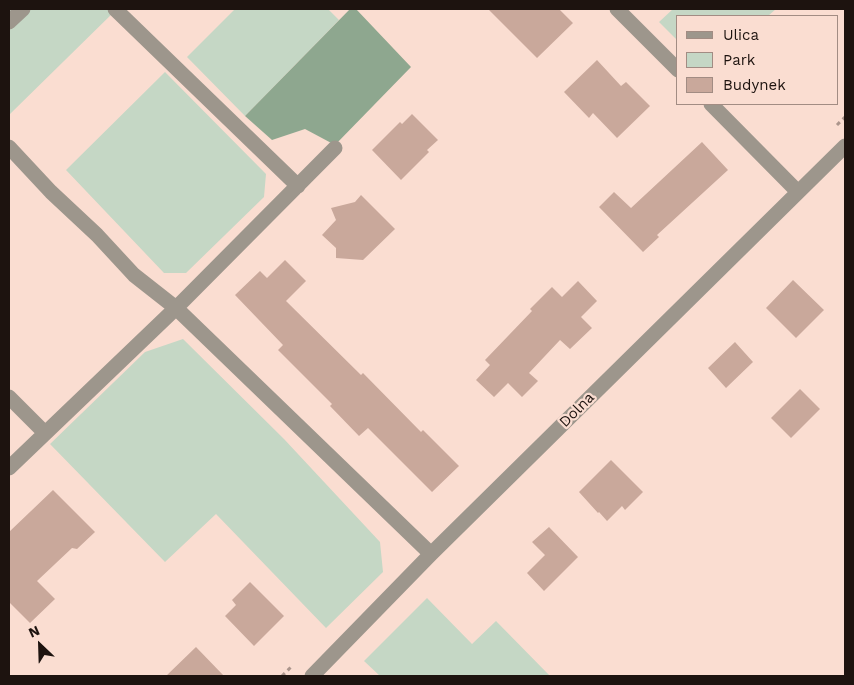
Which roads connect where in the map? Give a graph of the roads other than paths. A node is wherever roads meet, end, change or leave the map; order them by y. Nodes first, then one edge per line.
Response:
1 (23, 9) edge
2 (115, 9) edge
3 (617, 9) edge
4 (9, 22) edge
5 (676, 68) edge
6 (712, 105) edge
7 (845, 146) edge
8 (9, 147) edge
9 (335, 148) dead end
10 (298, 186) junction
11 (798, 192) junction
12 (176, 308) junction
13 (9, 397) edge
14 (45, 433) junction
15 (9, 468) edge
16 (431, 554) junction
17 (312, 676) edge

1 - 4 street
2 - 10 street
3 - 5 street
6 - 11 street
7 - 11 street, Dolna
8 - 12 street
9 - 10 street
10 - 12 street
11 - 16 street, Dolna
12 - 14 street
12 - 16 street
13 - 14 street
14 - 15 street
16 - 17 street, Dolna

